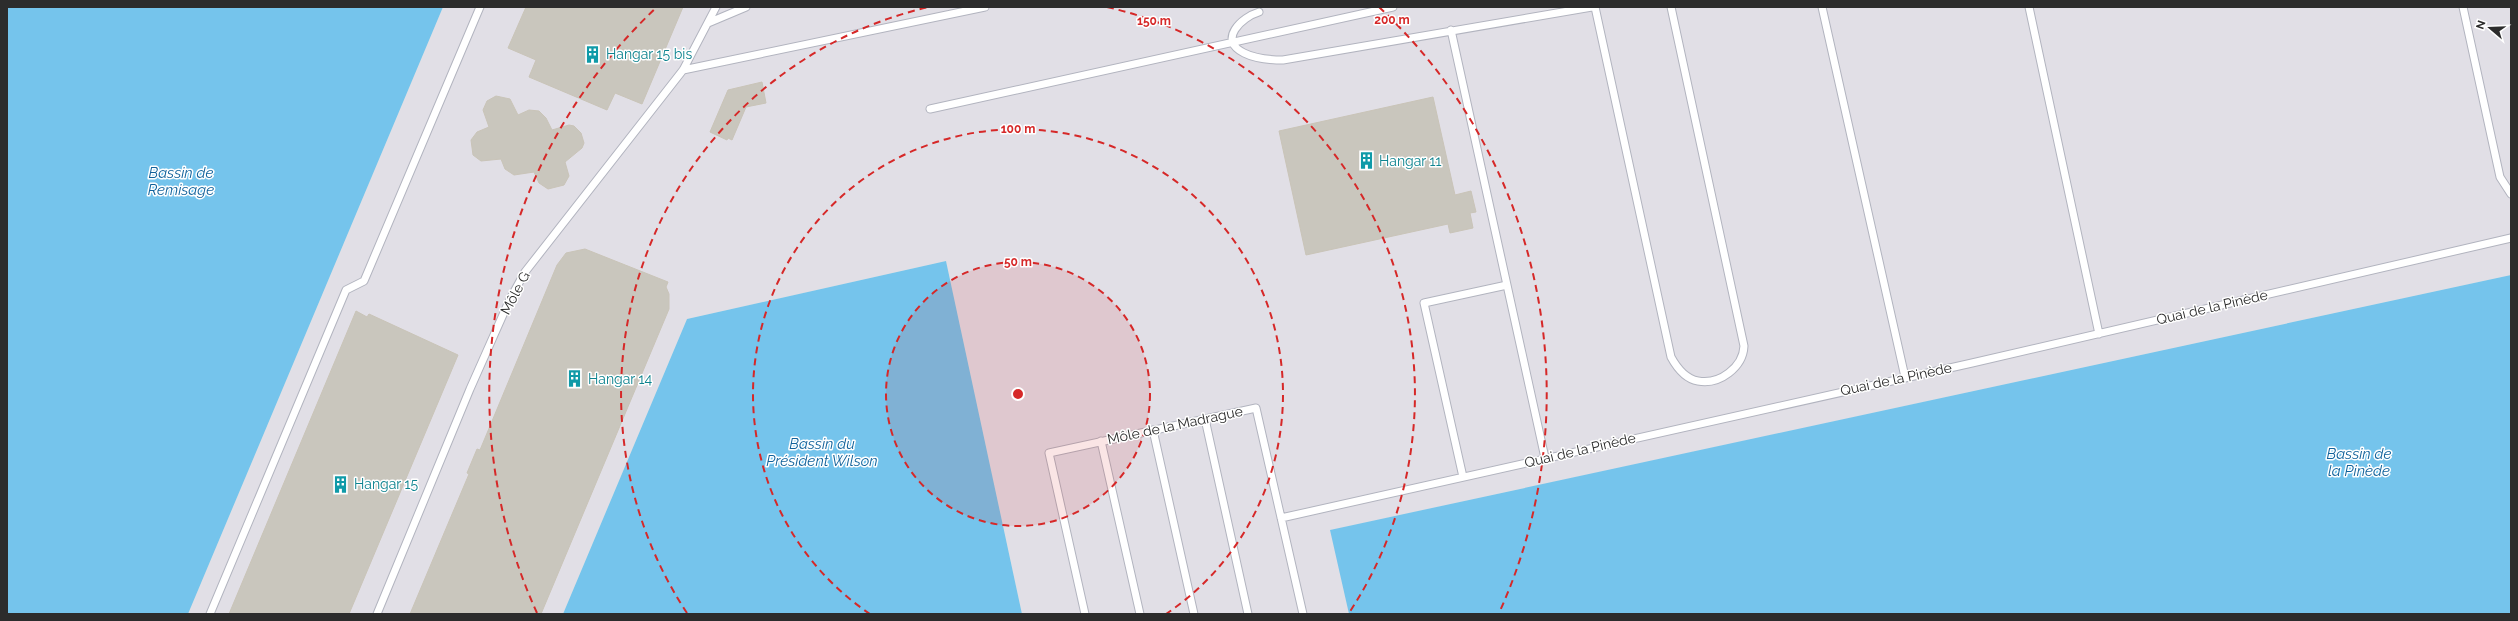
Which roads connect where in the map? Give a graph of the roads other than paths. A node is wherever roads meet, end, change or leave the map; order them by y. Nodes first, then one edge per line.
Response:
1 (480, 7) edge
2 (716, 7) edge
3 (746, 7) edge
4 (985, 7) edge
5 (1393, 7) edge
6 (1594, 7) edge
7 (1671, 7) edge
8 (1822, 7) edge
9 (2029, 7) edge
10 (2463, 7) edge
11 (1259, 12) dead end
12 (708, 23) junction
13 (1451, 30) junction
14 (1234, 42) junction
15 (683, 70) junction
16 (930, 109) dead end
17 (2511, 194) edge
18 (2511, 238) edge
19 (1507, 285) junction
20 (2099, 334) junction
21 (1905, 377) junction
22 (1205, 419) junction
23 (1153, 430) junction
24 (1101, 441) junction
25 (1545, 458) junction
26 (1463, 477) junction
27 (1281, 518) junction
28 (210, 614) edge
29 (377, 614) edge
30 (1085, 614) edge
31 (1140, 614) edge
32 (1194, 614) edge
33 (1248, 614) edge
34 (1303, 614) edge

1 - 28 lane
2 - 12 lane, Môle G
3 - 12 lane
4 - 15 lane
5 - 14 lane
6 - 7 lane
6 - 13 lane
8 - 21 lane
9 - 20 lane
10 - 17 lane
11 - 14 lane
12 - 15 lane, Môle G
13 - 14 lane
13 - 19 lane
14 - 16 lane
15 - 29 lane, Môle G
18 - 20 lane, Quai de la Pinède
19 - 25 lane
19 - 26 lane
20 - 21 lane, Quai de la Pinède
21 - 25 lane, Quai de la Pinède
22 - 23 lane, Môle de la Madrague
22 - 27 lane, Môle de la Madrague
22 - 33 lane
23 - 24 lane, Môle de la Madrague
23 - 32 lane
24 - 30 lane, Môle de la Madrague
24 - 31 lane
25 - 26 lane, Quai de la Pinède
26 - 27 lane, Quai de la Pinède
27 - 34 lane, Môle de la Madrague

